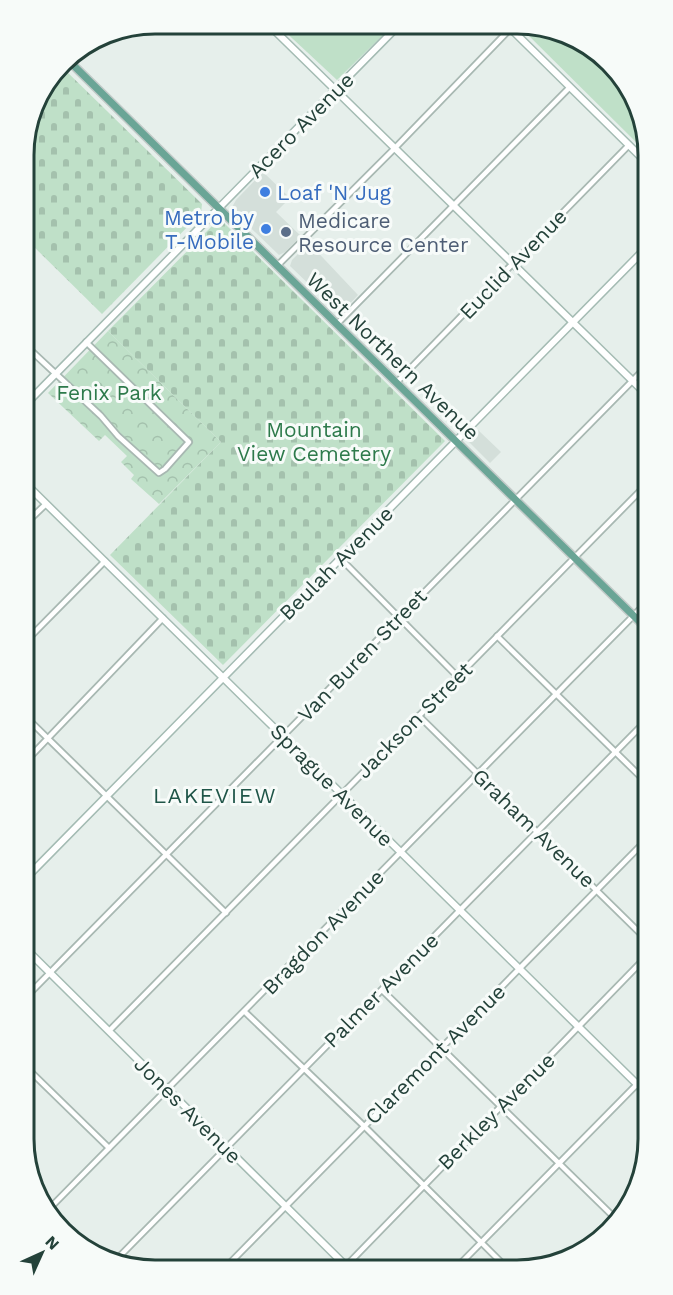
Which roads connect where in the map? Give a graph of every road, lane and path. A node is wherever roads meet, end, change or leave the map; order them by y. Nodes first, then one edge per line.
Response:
1 (278, 34) edge
2 (390, 34) edge
3 (503, 34) edge
4 (515, 34) edge
5 (74, 66) edge
6 (570, 87) junction
7 (336, 90) junction
8 (629, 146) junction
9 (395, 148) junction
10 (638, 154) edge
11 (454, 206) junction
12 (219, 209) junction
13 (638, 256) edge
14 (514, 264) junction
15 (277, 266) junction
16 (573, 322) junction
17 (337, 324) junction
18 (86, 342) junction
19 (34, 354) edge
20 (54, 374) junction
21 (638, 375) edge
22 (632, 381) junction
23 (397, 382) junction
24 (638, 386) edge
25 (34, 395) edge
26 (455, 440) junction
27 (34, 492) edge
28 (638, 494) edge
29 (515, 499) junction
30 (46, 504) junction
31 (34, 515) edge
32 (575, 557) junction
33 (341, 559) junction
34 (105, 561) junction
35 (638, 612) edge
36 (399, 616) junction
37 (634, 616) junction
38 (164, 618) junction
39 (638, 620) edge
40 (34, 633) edge
41 (497, 636) junction
42 (222, 677) junction
43 (458, 677) junction
44 (557, 693) junction
45 (419, 716) junction
46 (34, 725) edge
47 (638, 729) edge
48 (283, 736) junction
49 (48, 738) junction
50 (616, 751) junction
51 (34, 752) edge
52 (478, 773) junction
53 (638, 774) edge
54 (341, 794) junction
55 (106, 796) junction
56 (537, 831) junction
57 (638, 848) edge
58 (400, 852) junction
59 (166, 854) junction
60 (34, 870) edge
61 (597, 889) junction
62 (459, 910) junction
63 (226, 914) junction
64 (638, 931) edge
65 (34, 957) edge
66 (638, 965) edge
67 (519, 969) junction
68 (50, 973) junction
69 (34, 989) edge
70 (382, 990) junction
71 (245, 1012) junction
72 (578, 1027) junction
73 (109, 1031) junction
74 (441, 1047) junction
75 (304, 1068) junction
76 (34, 1075) edge
77 (638, 1084) joint
78 (167, 1090) junction
79 (501, 1108) junction
80 (364, 1126) junction
81 (110, 1148) junction
82 (227, 1148) junction
83 (559, 1165) junction
84 (423, 1184) junction
85 (54, 1204) edge
86 (286, 1206) junction
87 (612, 1216) edge
88 (482, 1243) junction
89 (121, 1255) edge
90 (233, 1260) edge
91 (339, 1260) edge
92 (352, 1260) edge
93 (465, 1260) edge
94 (499, 1260) edge

1 - 7 street
2 - 7 street, Acero Avenue
3 - 9 street
4 - 6 street
5 - 12 main road, West Northern Avenue
6 - 8 street
6 - 11 street
7 - 9 street
7 - 12 street, Acero Avenue
8 - 10 street
8 - 14 street, Euclid Avenue
9 - 11 street
9 - 15 street
11 - 14 street
11 - 17 street
12 - 15 main road, West Northern Avenue
12 - 18 street, Acero Avenue
13 - 16 street, Beulah Avenue
14 - 16 street
14 - 23 street, Euclid Avenue
15 - 17 main road, West Northern Avenue
16 - 22 street
16 - 26 street, Beulah Avenue
17 - 23 main road, West Northern Avenue
18 - 20 street, Acero Avenue
18 - 20 street
19 - 20 street
20 - 25 street, Acero Avenue
21 - 22 street, Van Buren Street
22 - 24 street
22 - 29 street, Van Buren Street
23 - 26 main road, West Northern Avenue
26 - 29 main road, West Northern Avenue
26 - 33 street, Beulah Avenue
27 - 30 street, Sprague Avenue
28 - 32 street, Jackson Street
29 - 32 main road, West Northern Avenue
29 - 36 street, Van Buren Street
30 - 31 street
30 - 34 street, Sprague Avenue
32 - 37 main road, West Northern Avenue
32 - 41 street, Jackson Street
33 - 36 street
33 - 42 street, Beulah Avenue
34 - 38 street, Sprague Avenue
34 - 40 street
35 - 37 street, Bragdon Avenue
36 - 43 street
36 - 48 street, Van Buren Street
37 - 39 main road, West Northern Avenue
37 - 44 street, Bragdon Avenue
38 - 42 street, Sprague Avenue
38 - 49 street
41 - 43 street, Jackson Street
41 - 44 street
42 - 48 street, Sprague Avenue
42 - 55 street, Beulah Avenue
43 - 45 street, Jackson Street
44 - 50 street
44 - 52 street, Bragdon Avenue
45 - 52 street, Graham Avenue
45 - 54 street, Jackson Street
46 - 49 street
47 - 50 street, Palmer Avenue
48 - 54 street, Sprague Avenue
48 - 59 street, Van Buren Street
49 - 51 street
49 - 55 street
50 - 53 street
50 - 56 street, Palmer Avenue
52 - 56 street, Graham Avenue
52 - 58 street, Bragdon Avenue
54 - 58 street, Sprague Avenue
54 - 63 street, Jackson Street
55 - 59 street
55 - 60 street, Beulah Avenue
56 - 61 street, Graham Avenue
56 - 62 street, Palmer Avenue
57 - 61 street, Claremont Avenue
58 - 62 street, Sprague Avenue
58 - 71 street, Bragdon Avenue
59 - 63 street
59 - 68 street, Van Buren Street
61 - 64 street, Graham Avenue
61 - 67 street, Claremont Avenue
62 - 67 street, Sprague Avenue
62 - 70 street, Palmer Avenue
63 - 73 street, Jackson Street
65 - 68 street, Jones Avenue
66 - 72 street, Berkley Avenue
67 - 72 street, Sprague Avenue
67 - 74 street, Claremont Avenue
68 - 69 street, Van Buren Street
68 - 73 street, Jones Avenue
70 - 74 street
70 - 75 street, Palmer Avenue
71 - 75 street
71 - 78 street, Bragdon Avenue
72 - 77 street, Sprague Avenue
72 - 79 street, Berkley Avenue
73 - 78 street, Jones Avenue
74 - 79 street
74 - 80 street, Claremont Avenue
75 - 80 street
75 - 82 street, Palmer Avenue
76 - 81 street
77 - 83 street
78 - 81 street, Bragdon Avenue
78 - 82 street, Jones Avenue
79 - 83 street
79 - 84 street, Berkley Avenue
80 - 84 street
80 - 86 street, Claremont Avenue
81 - 85 street, Bragdon Avenue
82 - 86 street, Jones Avenue
82 - 89 street, Palmer Avenue
83 - 87 street
83 - 88 street
84 - 88 street
84 - 92 street, Berkley Avenue
86 - 90 street, Claremont Avenue
86 - 91 street, Jones Avenue
88 - 93 street
88 - 94 street

